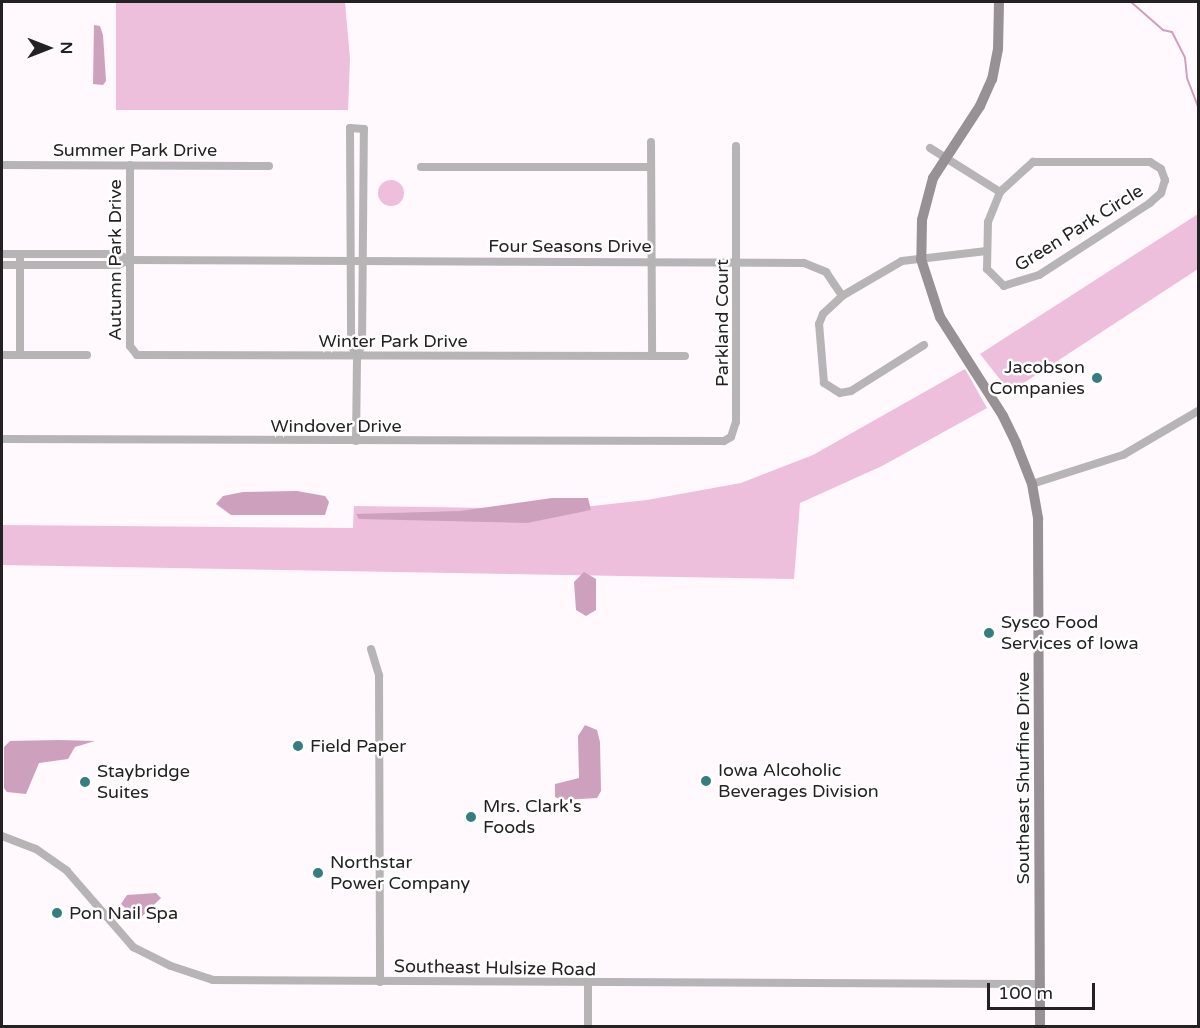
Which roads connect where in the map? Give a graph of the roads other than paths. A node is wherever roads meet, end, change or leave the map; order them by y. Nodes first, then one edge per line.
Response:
1 (999, 2) edge
2 (651, 141) dead end
3 (736, 146) dead end
4 (930, 148) dead end
5 (945, 157) junction
6 (2, 165) edge
7 (130, 165) junction
8 (269, 166) dead end
9 (421, 167) dead end
10 (651, 167) junction
11 (1000, 192) junction
12 (986, 251) junction
13 (2, 254) edge
14 (21, 254) junction
15 (921, 259) junction
16 (129, 260) junction
17 (351, 261) junction
18 (364, 261) junction
19 (653, 261) junction
20 (737, 263) junction
21 (2, 265) edge
22 (21, 266) junction
23 (842, 296) junction
24 (924, 345) dead end
25 (134, 353) joint
26 (2, 355) edge
27 (20, 355) junction
28 (87, 355) dead end
29 (357, 356) junction
30 (652, 356) junction
31 (685, 356) dead end
32 (1198, 411) edge
33 (2, 439) edge
34 (356, 441) junction
35 (671, 443) joint
36 (1032, 484) junction
37 (371, 649) dead end
38 (2, 836) edge
39 (380, 982) junction
40 (588, 984) junction
41 (1040, 984) junction
42 (588, 1026) edge
43 (1040, 1026) edge

1 - 5 street, Southeast Shurfine Drive
2 - 10 street
3 - 20 street, Parkland Court
4 - 5 street
5 - 11 street
5 - 15 street, Southeast Shurfine Drive
6 - 7 street, Summer Park Drive
7 - 8 street, Summer Park Drive
7 - 16 street, Autumn Park Drive
9 - 10 street
10 - 19 street
11 - 12 street
11 - 12 street, Green Park Circle
12 - 15 street
13 - 14 street, Four Seasons Drive
14 - 16 street, Four Seasons Drive
14 - 22 street
15 - 23 street
15 - 36 street, Southeast Shurfine Drive
16 - 17 street, Four Seasons Drive
16 - 22 street, Four Seasons Drive
16 - 25 street, Autumn Park Drive
17 - 18 street, Four Seasons Drive
17 - 18 street
17 - 29 street
18 - 19 street, Four Seasons Drive
18 - 29 street
19 - 20 street, Four Seasons Drive
19 - 30 street
20 - 23 street, Four Seasons Drive
20 - 35 street, Parkland Court
21 - 22 street, Four Seasons Drive
22 - 27 street
23 - 24 street
25 - 29 street, Winter Park Drive
26 - 27 street
27 - 28 street
29 - 30 street, Winter Park Drive
29 - 34 street
30 - 31 street, Winter Park Drive
32 - 36 street
33 - 34 street, Windover Drive
34 - 35 street, Windover Drive
36 - 41 street, Southeast Shurfine Drive
37 - 39 street
38 - 39 street, Southeast Hulsize Road
39 - 40 street, Southeast Hulsize Road
40 - 41 street, Southeast Hulsize Road
40 - 42 street
41 - 43 street, Southeast Shurfine Drive

